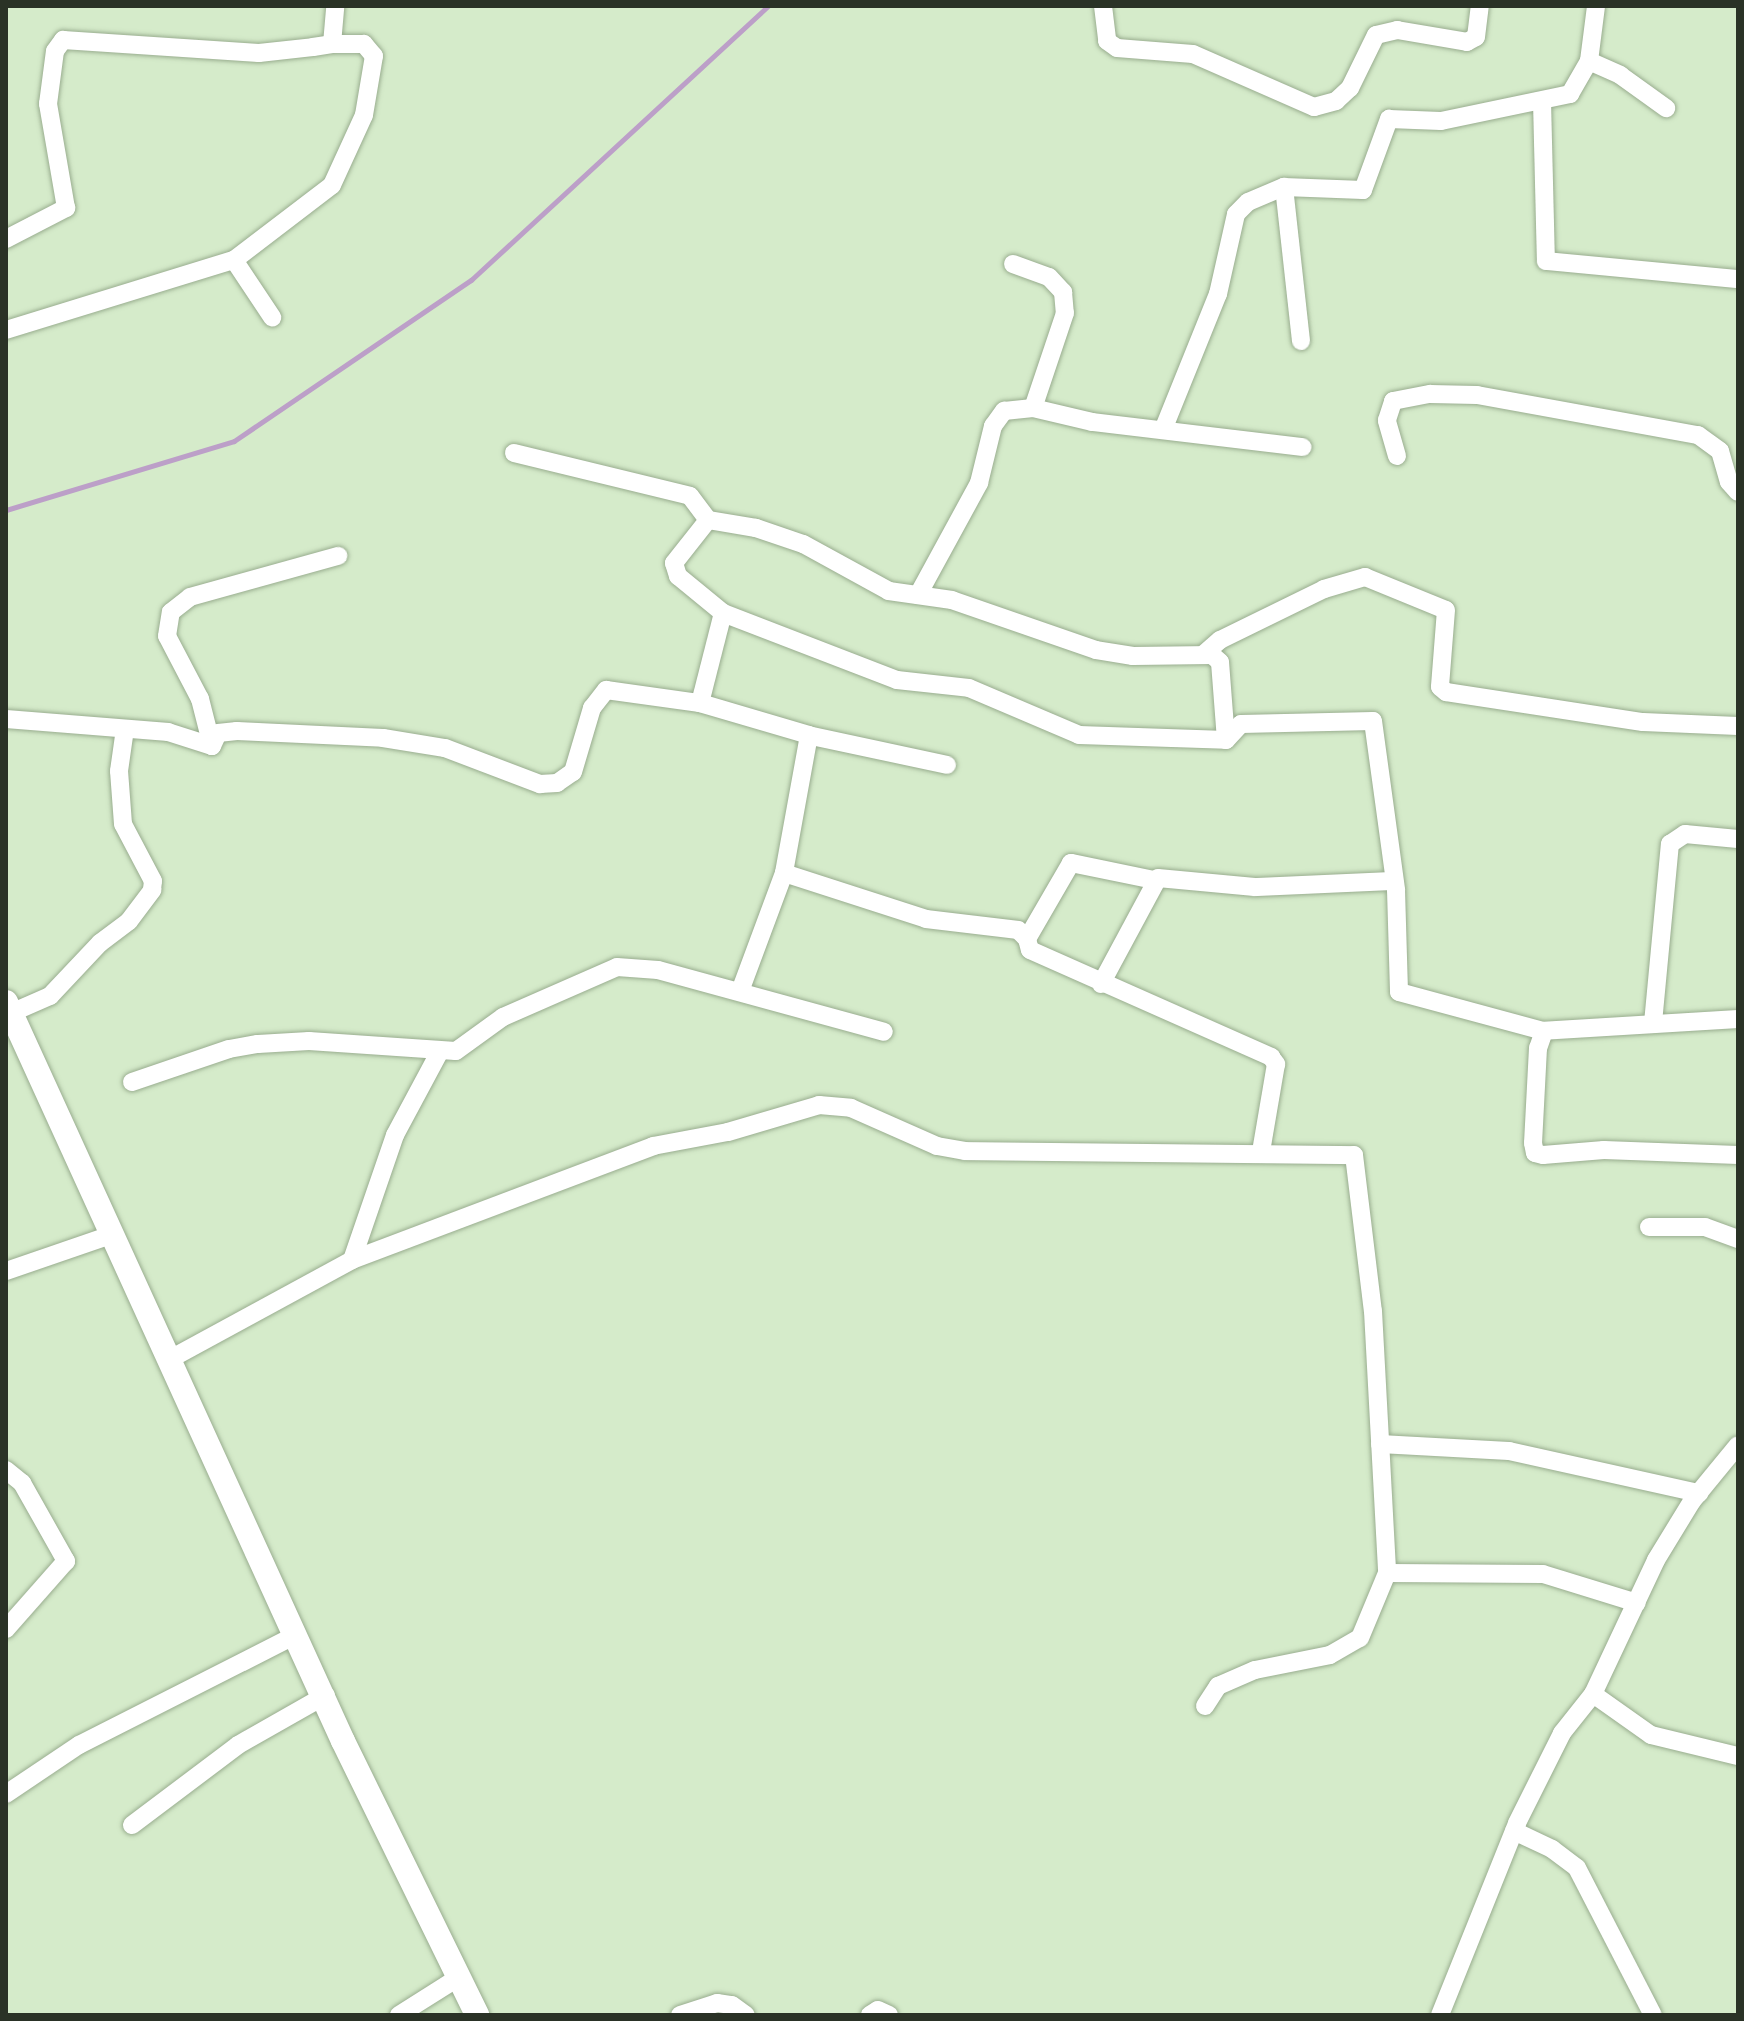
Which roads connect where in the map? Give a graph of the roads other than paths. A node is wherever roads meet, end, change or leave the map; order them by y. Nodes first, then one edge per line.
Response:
1 (335, 6) edge
2 (1103, 6) edge
3 (1480, 6) edge
4 (1596, 6) edge
5 (332, 44) junction
6 (1589, 61) junction
7 (1542, 101) junction
8 (1666, 108) dead end
9 (1284, 187) junction
10 (6, 239) edge
11 (234, 260) junction
12 (1013, 264) dead end
13 (1738, 279) edge
14 (272, 317) dead end
15 (6, 330) edge
16 (1301, 341) dead end
17 (1033, 408) junction
18 (1163, 430) junction
19 (1303, 447) dead end
20 (514, 453) dead end
21 (1397, 456) dead end
22 (1738, 492) edge
23 (708, 520) junction
24 (338, 556) dead end
25 (918, 595) junction
26 (723, 613) junction
27 (1205, 653) junction
28 (700, 703) junction
29 (6, 719) edge
30 (1738, 726) edge
31 (125, 729) junction
32 (812, 736) junction
33 (1226, 740) junction
34 (212, 746) junction
35 (947, 765) dead end
36 (1738, 839) edge
37 (784, 873) junction
38 (1154, 880) junction
39 (1394, 881) junction
40 (1027, 939) junction
41 (1101, 984) junction
42 (740, 991) junction
43 (1738, 1019) edge
44 (11, 1020) edge
45 (1653, 1023) junction
46 (1544, 1031) junction
47 (884, 1032) dead end
48 (440, 1051) junction
49 (132, 1082) dead end
50 (1261, 1152) junction
51 (1738, 1155) edge
52 (1649, 1227) dead end
53 (108, 1236) junction
54 (1738, 1239) edge
55 (352, 1260) junction
56 (6, 1271) edge
57 (170, 1359) junction
58 (1380, 1444) junction
59 (1738, 1445) edge
60 (6, 1470) edge
61 (1699, 1493) junction
62 (1387, 1573) junction
63 (1637, 1603) junction
64 (6, 1629) edge
65 (296, 1635) junction
66 (1593, 1694) junction
67 (326, 1695) junction
68 (1205, 1706) dead end
69 (1738, 1756) edge
70 (6, 1794) edge
71 (132, 1825) dead end
72 (1514, 1831) junction
73 (459, 1977) junction
74 (399, 2015) edge
75 (477, 2015) edge
76 (680, 2015) edge
77 (746, 2015) edge
78 (870, 2015) edge
79 (889, 2015) edge
80 (1440, 2015) edge
81 (1653, 2015) edge

1 - 5 street
2 - 3 street
4 - 6 street
5 - 10 street
5 - 11 street
6 - 7 street
6 - 8 street
7 - 9 street
7 - 13 street
9 - 16 street
9 - 18 street
11 - 14 street
11 - 15 street
12 - 17 street
17 - 18 street
17 - 25 street
18 - 19 street
20 - 23 street
21 - 22 street
23 - 25 street
23 - 26 street
24 - 34 street
25 - 27 street
26 - 28 street
26 - 33 street
27 - 30 street
27 - 33 street
28 - 32 street
28 - 34 street
29 - 31 street
31 - 34 street
31 - 44 street
32 - 35 street
32 - 37 street
33 - 39 street
36 - 45 street
37 - 40 street
37 - 42 street
38 - 39 street
38 - 40 street
38 - 41 street
39 - 46 street
40 - 41 street
41 - 50 street
42 - 47 street
42 - 48 street
43 - 45 street
44 - 53 main road
45 - 46 street
46 - 51 street
48 - 49 street
48 - 55 street
50 - 55 street
50 - 58 street
52 - 54 street
53 - 56 street
53 - 57 main road
55 - 57 street
57 - 65 main road
58 - 61 street
58 - 62 street
59 - 61 street
60 - 64 street
61 - 63 street
62 - 63 street
62 - 68 street
63 - 66 street
65 - 67 main road
65 - 70 street
66 - 69 street
66 - 72 street
67 - 71 street
67 - 73 main road
72 - 80 street
72 - 81 street
73 - 74 street
73 - 75 main road
76 - 77 street
78 - 79 street

